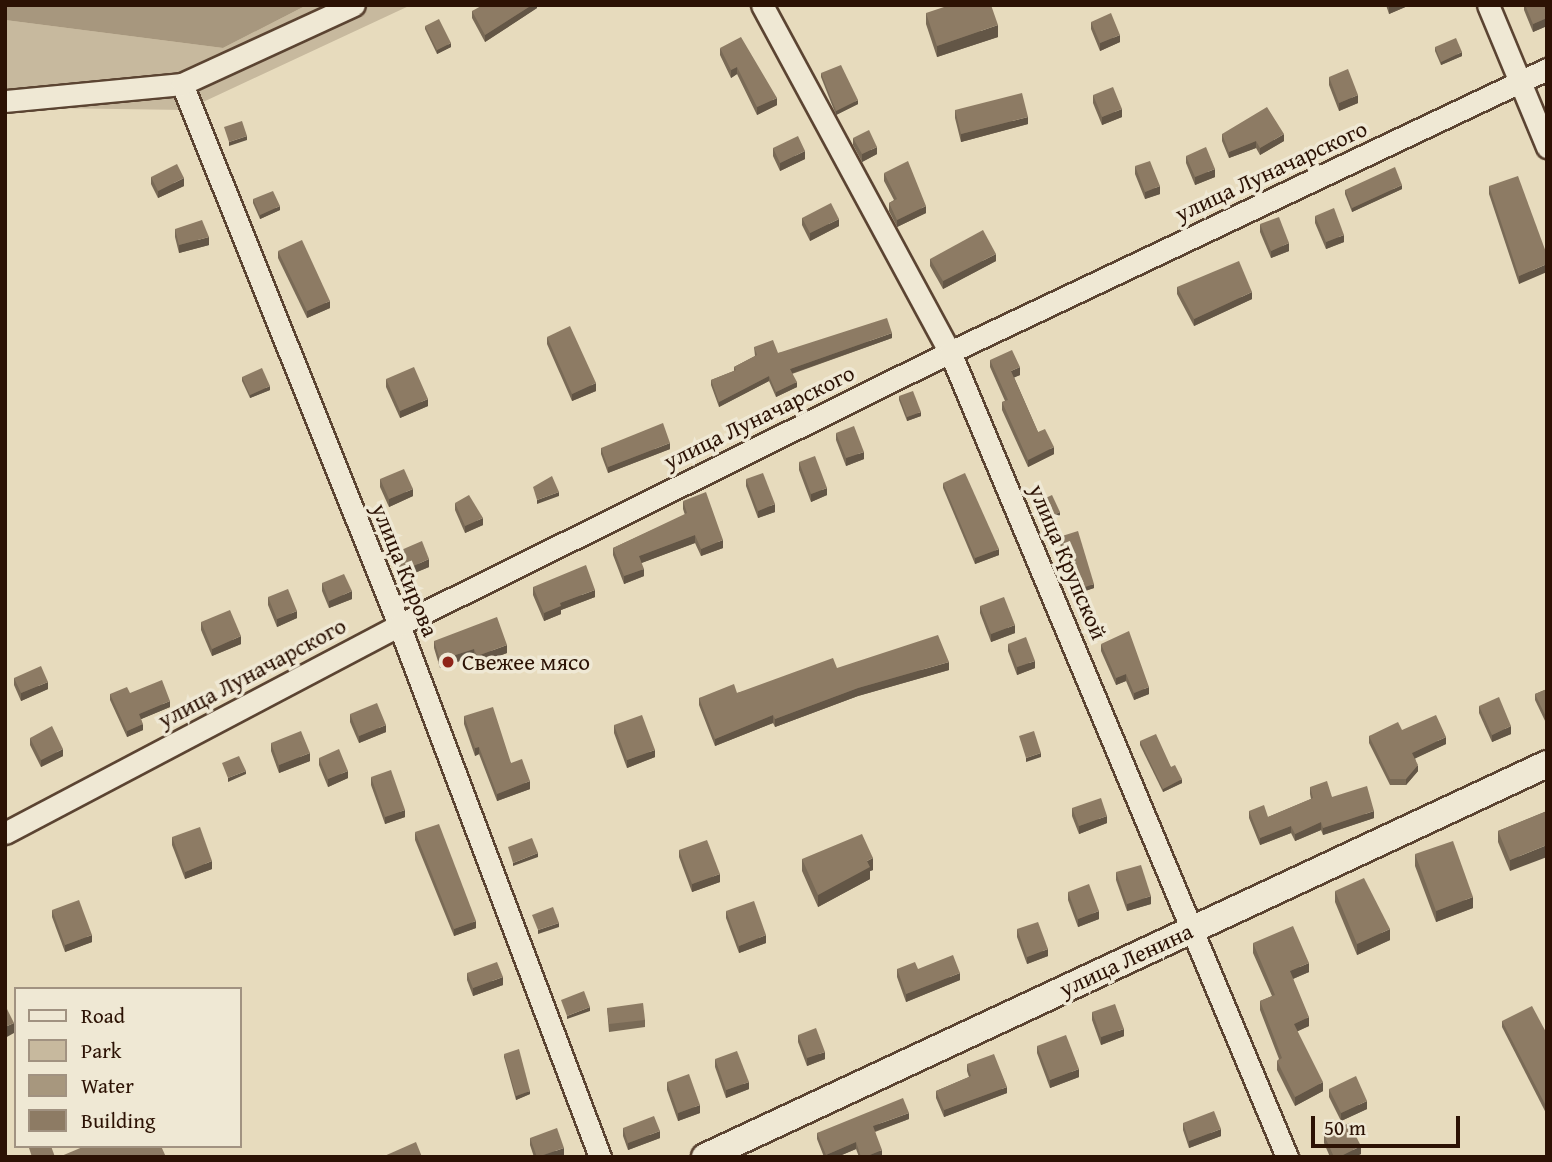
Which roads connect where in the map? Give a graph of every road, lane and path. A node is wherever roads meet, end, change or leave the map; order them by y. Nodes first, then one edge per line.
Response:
1 (354, 5) edge
2 (762, 5) edge
3 (1488, 5) edge
4 (1547, 69) edge
5 (1521, 81) junction
6 (182, 84) junction
7 (5, 101) edge
8 (1547, 147) edge
9 (950, 352) junction
10 (399, 625) junction
11 (1547, 764) edge
12 (5, 833) edge
13 (1195, 928) junction
14 (600, 1157) edge
15 (705, 1157) edge
16 (1287, 1157) edge

1 - 6 street
2 - 9 street, улица Крупской
3 - 5 street
4 - 5 street, улица Луначарского
5 - 8 street
5 - 9 street, улица Луначарского
6 - 7 street
6 - 10 street, улица Кирова
9 - 10 street, улица Луначарского
9 - 13 street, улица Крупской
10 - 12 street, улица Луначарского
10 - 14 street, улица Кирова
11 - 13 street, улица Ленина
13 - 15 street, улица Ленина
13 - 16 street, улица Крупской

